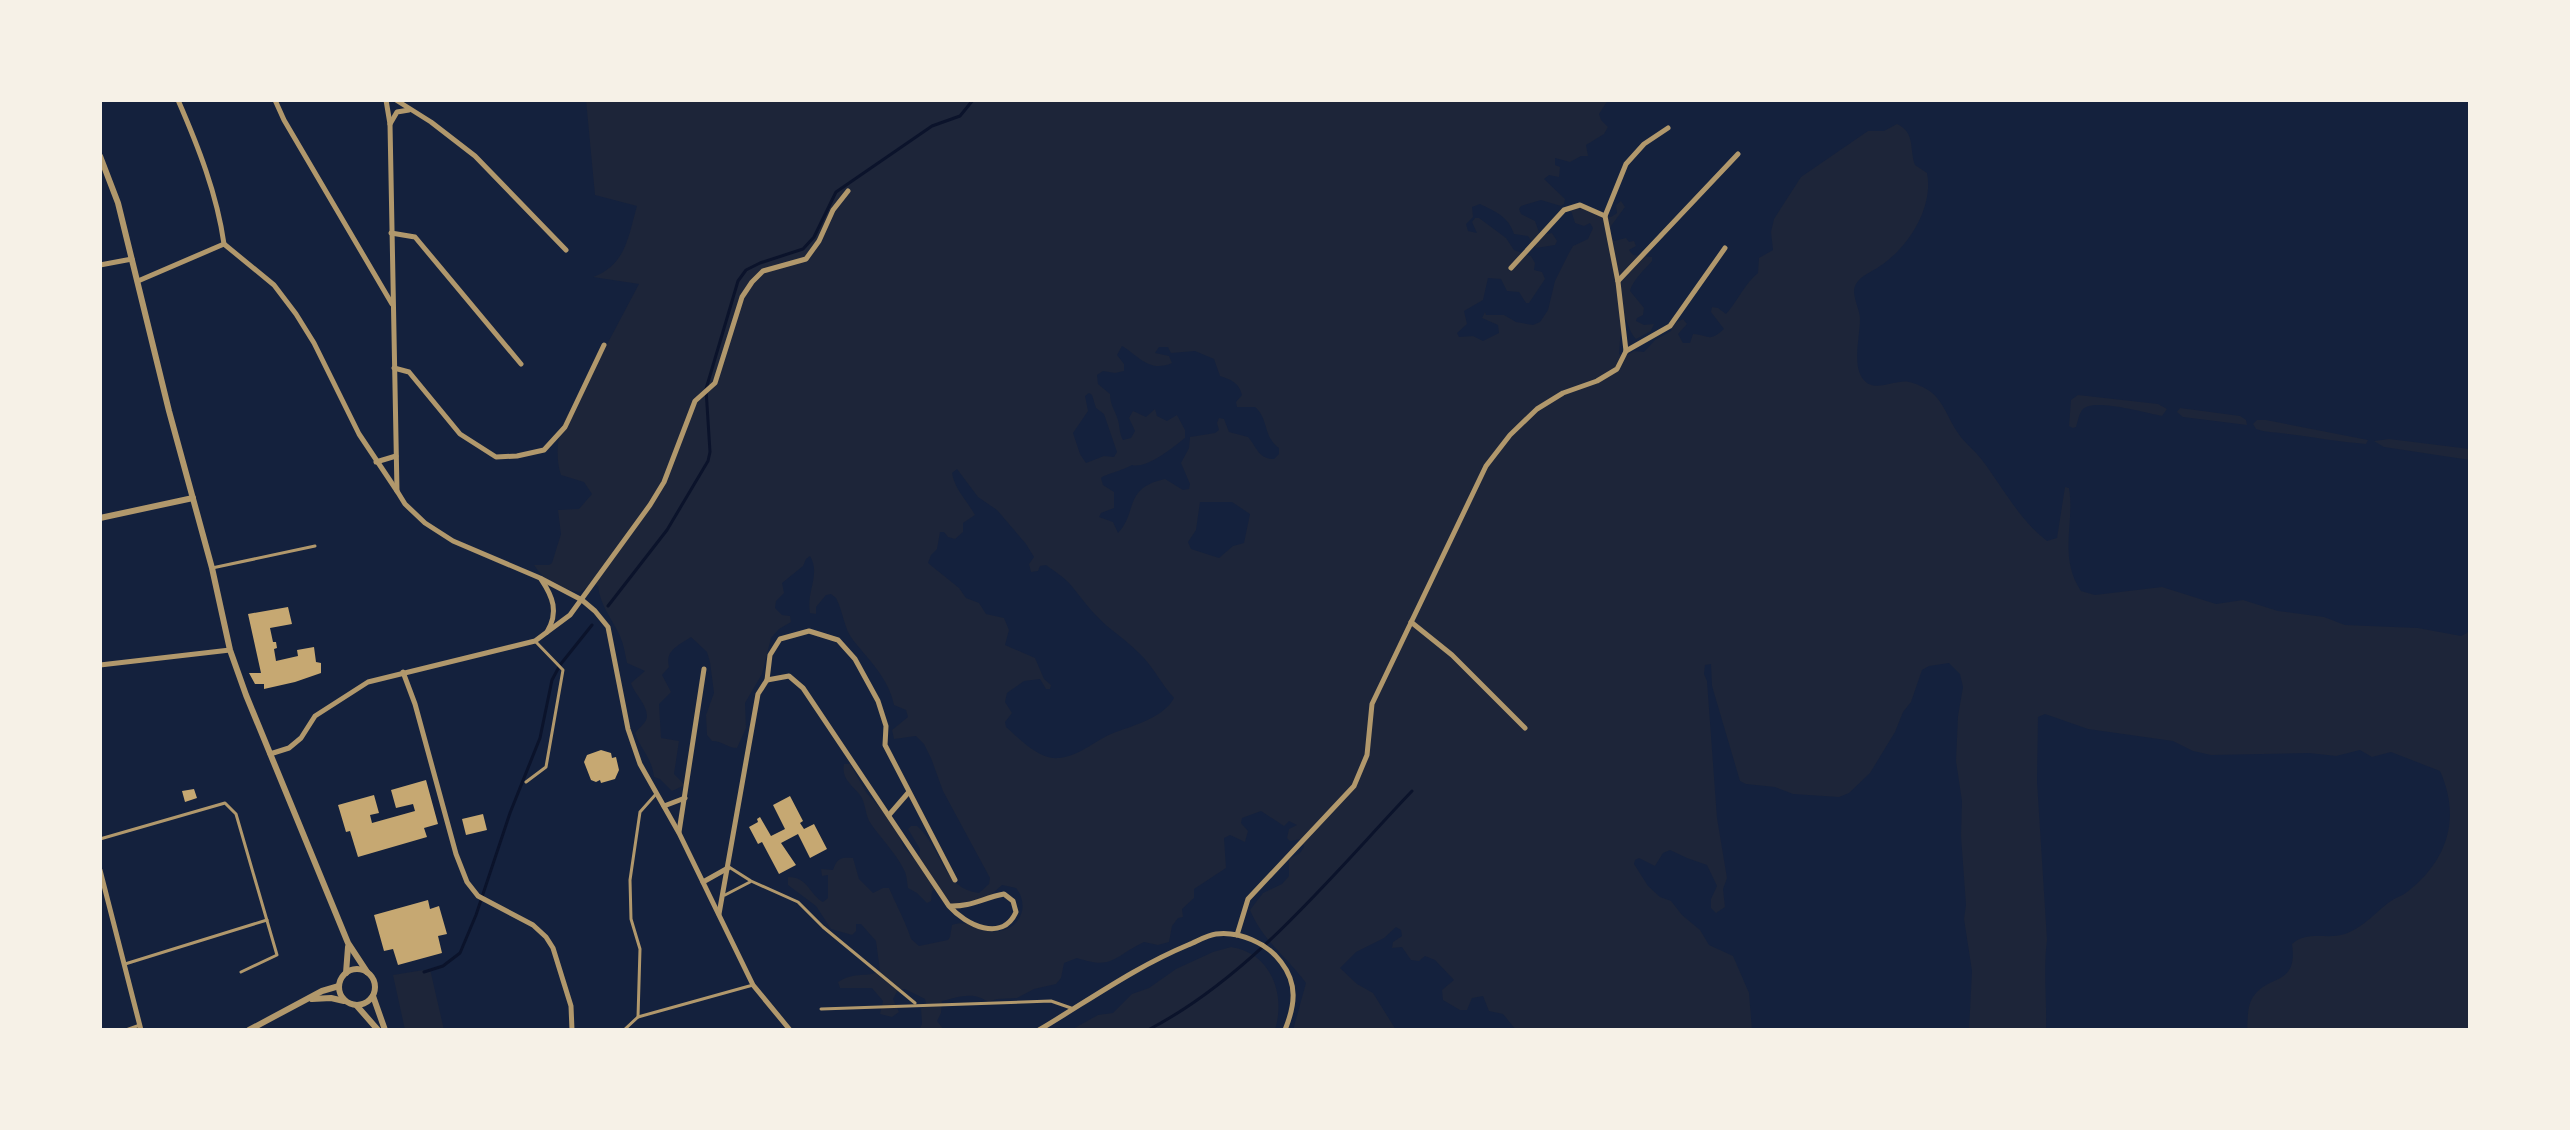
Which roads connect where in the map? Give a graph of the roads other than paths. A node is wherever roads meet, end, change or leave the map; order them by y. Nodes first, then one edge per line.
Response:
1 (178, 100) edge
2 (275, 100) edge
3 (386, 100) edge
4 (396, 100) edge
5 (410, 109) junction
6 (390, 124) junction
7 (1668, 128) dead end
8 (1738, 154) dead end
9 (100, 156) edge
10 (848, 191) dead end
11 (1605, 216) junction
12 (391, 233) junction
13 (224, 244) junction
14 (1725, 248) dead end
15 (566, 250) dead end
16 (132, 259) junction
17 (100, 265) edge
18 (1511, 268) dead end
19 (138, 281) junction
20 (1618, 282) junction
21 (393, 304) junction
22 (604, 345) dead end
23 (1626, 351) junction
24 (521, 364) dead end
25 (394, 368) junction
26 (396, 456) junction
27 (376, 462) junction
28 (397, 491) junction
29 (193, 498) junction
30 (100, 518) edge
31 (315, 546) dead end
32 (212, 568) junction
33 (540, 578) junction
34 (582, 600) junction
35 (1411, 622) junction
36 (543, 638) junction
37 (535, 641) junction
38 (230, 650) junction
39 (100, 665) edge
40 (704, 669) dead end
41 (403, 672) junction
42 (767, 680) junction
43 (1525, 728) dead end
44 (270, 754) junction
45 (526, 782) dead end
46 (908, 793) junction
47 (656, 794) junction
48 (686, 798) junction
49 (664, 806) junction
50 (889, 815) junction
51 (679, 833) junction
52 (100, 839) edge
53 (729, 867) junction
54 (100, 870) edge
55 (955, 880) dead end
56 (751, 881) junction
57 (703, 882) junction
58 (725, 895) junction
59 (949, 906) junction
60 (719, 915) junction
61 (267, 920) junction
62 (1237, 935) junction
63 (348, 943) junction
64 (125, 964) junction
65 (241, 972) dead end
66 (367, 972) junction
67 (346, 973) junction
68 (753, 985) junction
69 (339, 986) junction
70 (373, 996) junction
71 (308, 1000) junction
72 (346, 1002) junction
73 (918, 1005) junction
74 (357, 1006) junction
75 (821, 1009) dead end
76 (1074, 1009) junction
77 (638, 1017) junction
78 (141, 1028) edge
79 (126, 1030) edge
80 (249, 1030) edge
81 (378, 1030) edge
82 (385, 1030) edge
83 (572, 1030) edge
84 (624, 1030) edge
85 (790, 1030) edge
86 (1039, 1030) edge
87 (1285, 1030) edge

1 - 13 street
2 - 21 street
3 - 6 street
4 - 5 street
5 - 6 street
5 - 15 street
6 - 12 street
7 - 11 street
8 - 20 street
9 - 16 street
10 - 34 street
11 - 18 street
11 - 20 street
12 - 21 street
12 - 24 street
13 - 19 street
13 - 27 street
14 - 23 street
16 - 17 street
16 - 19 street
19 - 29 street
20 - 23 street
21 - 25 street
22 - 25 street
23 - 35 street
25 - 26 street
26 - 27 street
26 - 28 street
27 - 28 street
28 - 33 street
29 - 30 street
29 - 32 street
31 - 32 lane
32 - 38 street
33 - 34 street
33 - 36 street
34 - 36 street
34 - 47 street
35 - 43 street
35 - 62 street
36 - 37 street
37 - 41 street
37 - 45 lane
38 - 39 street
38 - 44 street
40 - 48 street
41 - 44 street
41 - 83 street
42 - 46 street
42 - 50 street
42 - 53 street
44 - 63 street
46 - 50 street
46 - 55 street
47 - 49 street
47 - 77 lane
48 - 49 street
48 - 51 street
49 - 51 street
50 - 59 street
51 - 57 street
52 - 61 lane
53 - 56 lane
53 - 57 street
53 - 58 street
54 - 64 street
56 - 58 lane
56 - 73 lane
57 - 60 street
58 - 60 street
59 - 59 street
60 - 68 street
61 - 64 lane
61 - 65 lane
62 - 76 street
62 - 87 street
63 - 66 street
63 - 67 street
64 - 78 street
66 - 67 street
66 - 70 street
67 - 69 street
68 - 77 lane
68 - 85 street
69 - 71 street
69 - 72 street
70 - 74 street
70 - 82 street
71 - 72 street
71 - 80 street
72 - 74 street
73 - 75 lane
73 - 76 lane
74 - 81 street
76 - 86 street
77 - 84 lane
78 - 79 lane

